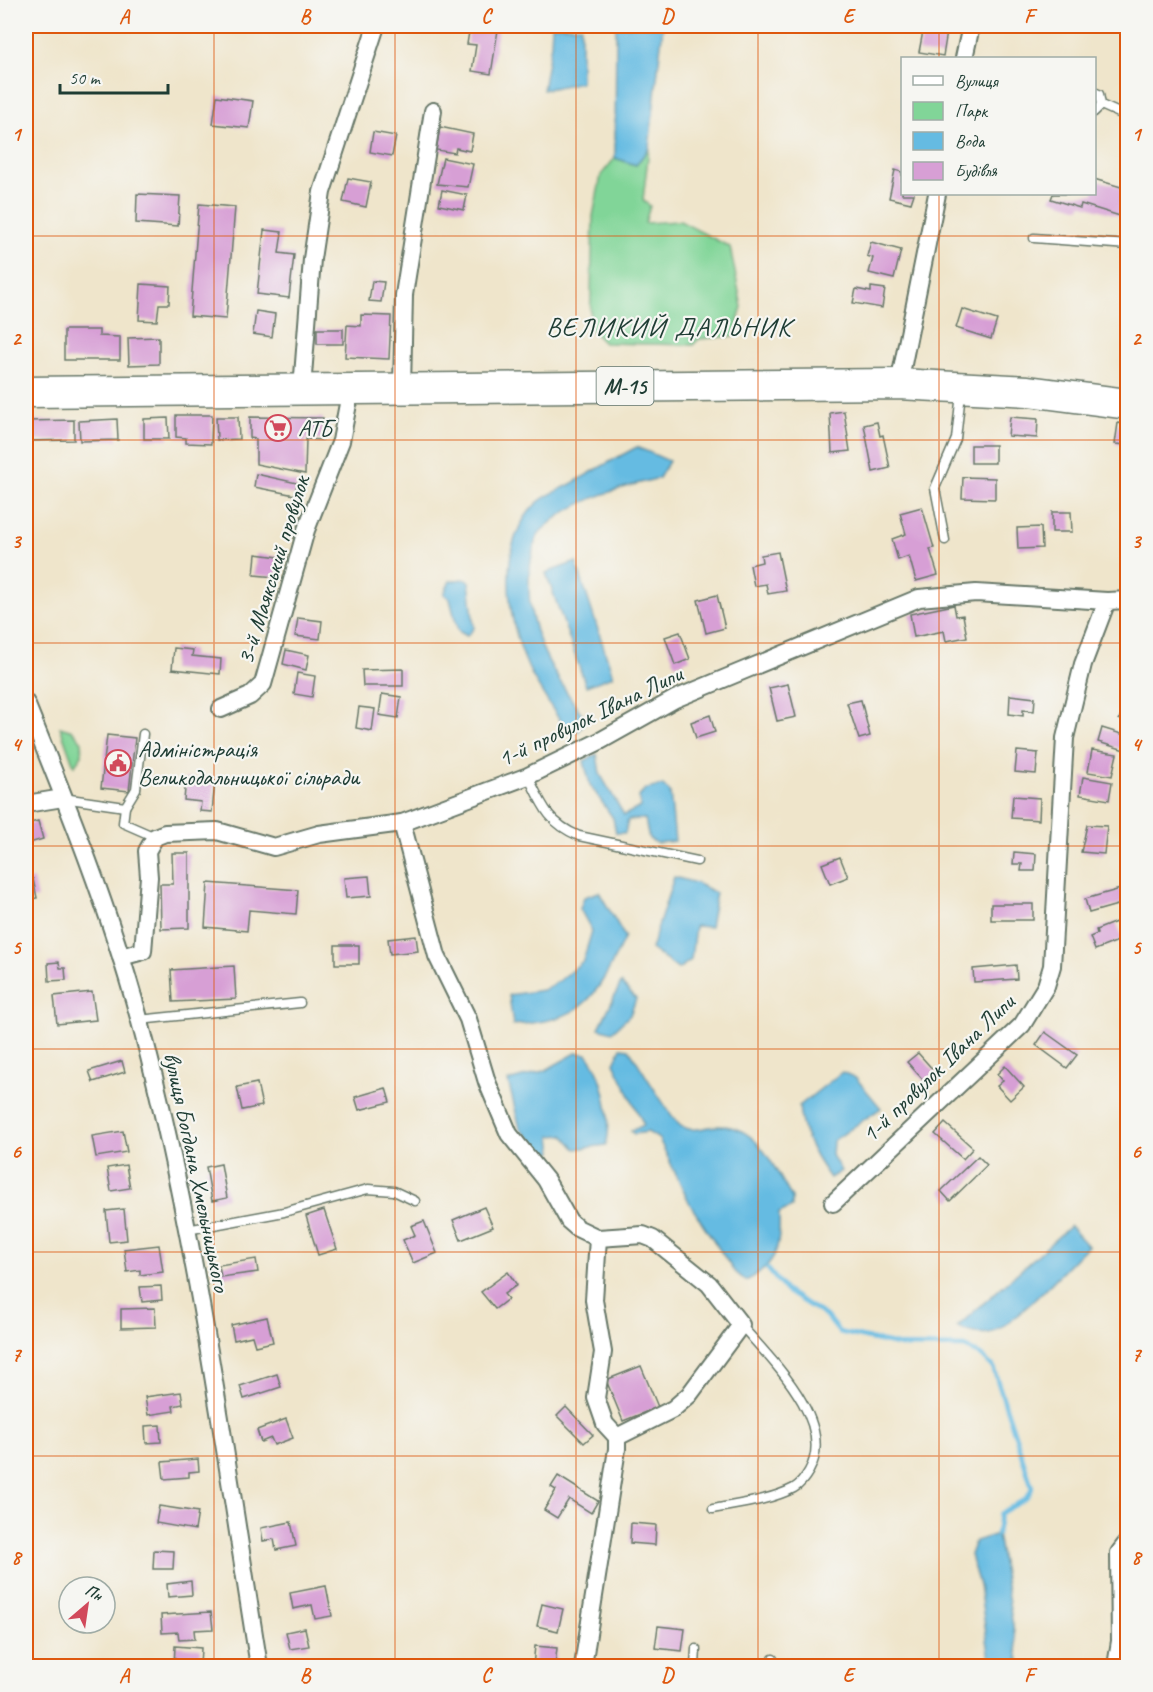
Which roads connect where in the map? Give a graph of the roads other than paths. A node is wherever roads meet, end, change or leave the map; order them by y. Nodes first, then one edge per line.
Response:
1 (376, 26) edge
2 (971, 26) edge
3 (964, 57) edge
4 (1096, 92) edge
5 (1098, 109) edge
6 (433, 111) dead end
7 (1128, 117) edge
8 (938, 195) edge
9 (1034, 238) dead end
10 (1128, 245) edge
11 (899, 384) junction
12 (961, 386) junction
13 (351, 388) junction
14 (402, 388) junction
15 (302, 389) junction
16 (26, 392) edge
17 (1128, 404) edge
18 (945, 540) dead end
19 (1128, 600) edge
20 (1107, 601) junction
21 (26, 703) edge
22 (221, 709) dead end
23 (143, 734) dead end
24 (528, 776) junction
25 (63, 798) junction
26 (26, 804) edge
27 (125, 807) junction
28 (402, 823) junction
29 (155, 837) junction
30 (697, 861) dead end
31 (121, 957) junction
32 (300, 1003) dead end
33 (139, 1020) junction
34 (415, 1201) dead end
35 (833, 1203) dead end
36 (187, 1230) junction
37 (598, 1238) junction
38 (741, 1324) junction
39 (617, 1437) junction
40 (713, 1509) dead end
41 (1128, 1541) edge
42 (696, 1650) dead end
43 (259, 1666) edge
44 (583, 1666) edge
45 (695, 1666) edge
46 (1116, 1666) edge

1 - 15 street
2 - 3 street
4 - 5 lane
5 - 7 lane
6 - 14 street
8 - 11 street
9 - 10 lane
11 - 12 highway, М-15
11 - 14 highway, М-15
12 - 17 highway, М-15
12 - 18 lane
13 - 14 highway, М-15
13 - 15 highway, М-15
13 - 22 street, 3-й Маякський провулок
15 - 16 highway, М-15
19 - 20 street, 1-й провулок Івана Липи
20 - 24 street, 1-й провулок Івана Липи
20 - 35 street, 1-й провулок Івана Липи
21 - 25 street, вулиця Богдана Хмельницького
23 - 27 lane
24 - 28 street, 1-й провулок Івана Липи
24 - 30 lane
25 - 26 street
25 - 27 lane
25 - 31 street, вулиця Богдана Хмельницького
27 - 29 lane
28 - 29 street, 1-й провулок Івана Липи
28 - 37 street
29 - 31 street
31 - 33 street, вулиця Богдана Хмельницького
32 - 33 lane
33 - 36 street, вулиця Богдана Хмельницького
34 - 36 lane
36 - 43 street, вулиця Богдана Хмельницького
37 - 38 street
37 - 39 street
38 - 39 street
38 - 40 lane
39 - 44 street
41 - 46 street
42 - 45 lane

